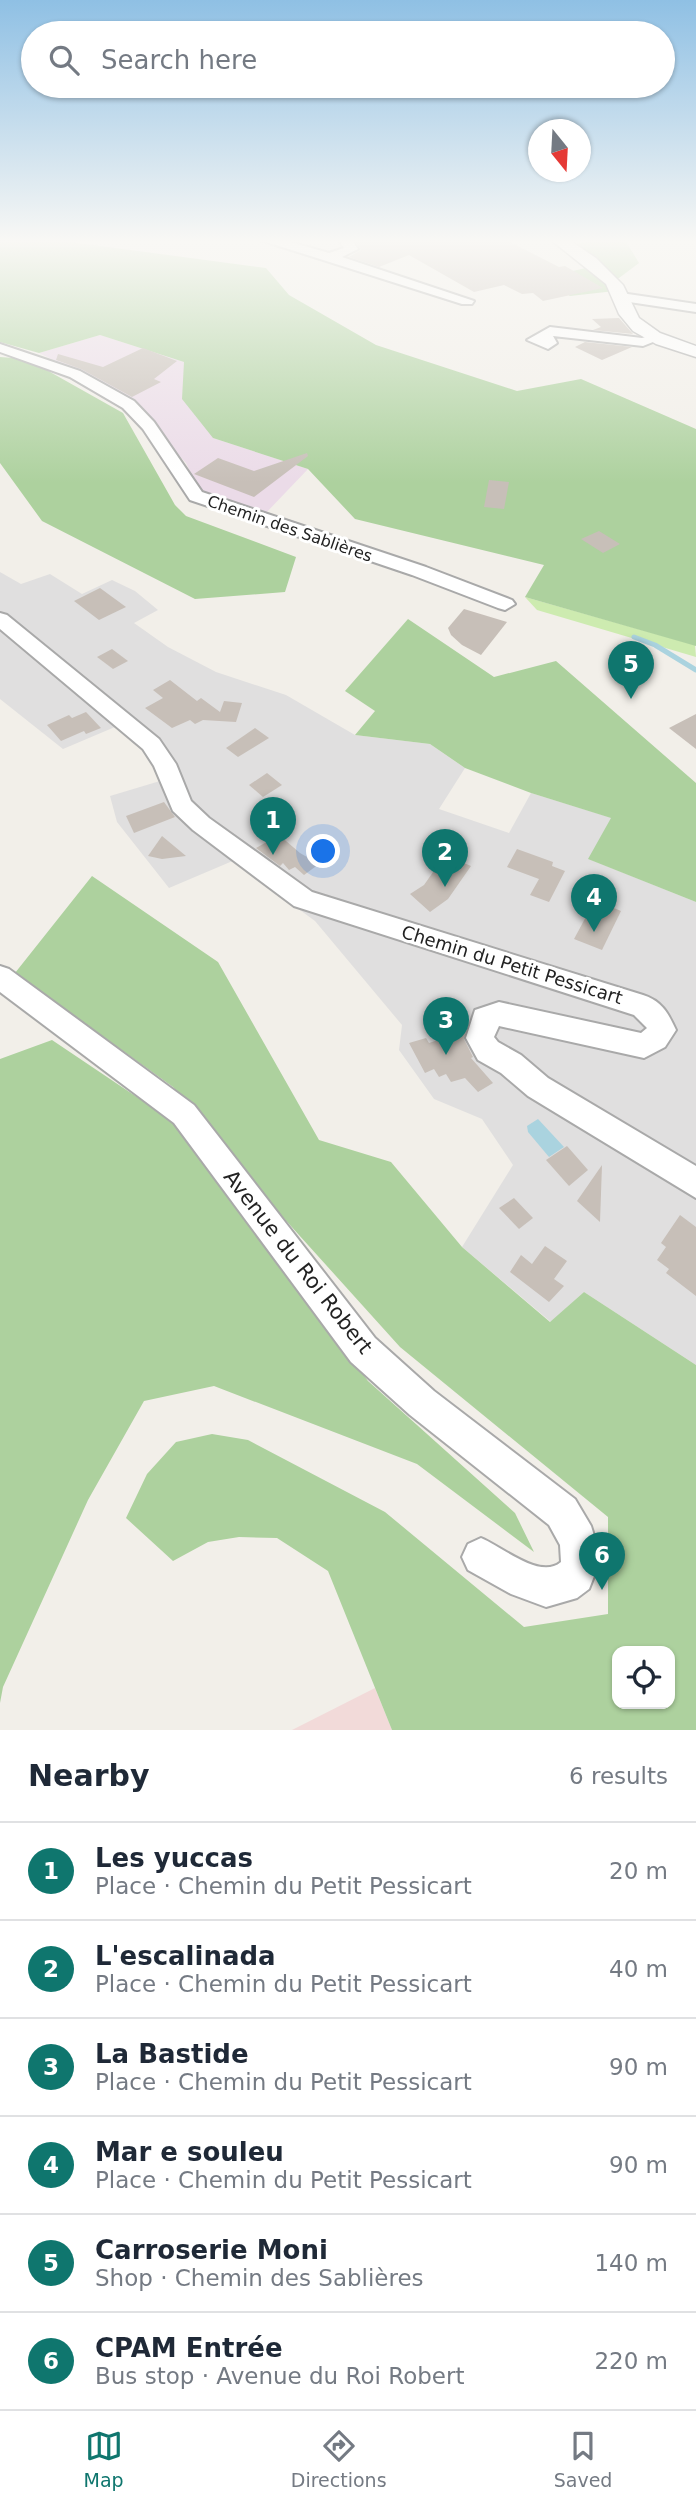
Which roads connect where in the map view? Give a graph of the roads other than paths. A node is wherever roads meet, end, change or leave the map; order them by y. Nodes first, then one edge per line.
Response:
1 (631, 321) edge
2 (656, 338) junction
3 (534, 340) dead end
4 (0, 348) edge
5 (696, 352) edge
6 (505, 604) dead end
7 (0, 619) edge
8 (0, 977) edge
9 (696, 1182) edge
10 (481, 1557) dead end

1 - 2 street
2 - 3 street
2 - 5 street
4 - 6 street, Chemin des Sablières
7 - 9 street, Chemin du Petit Pessicart
8 - 10 street, Avenue du Roi Robert

